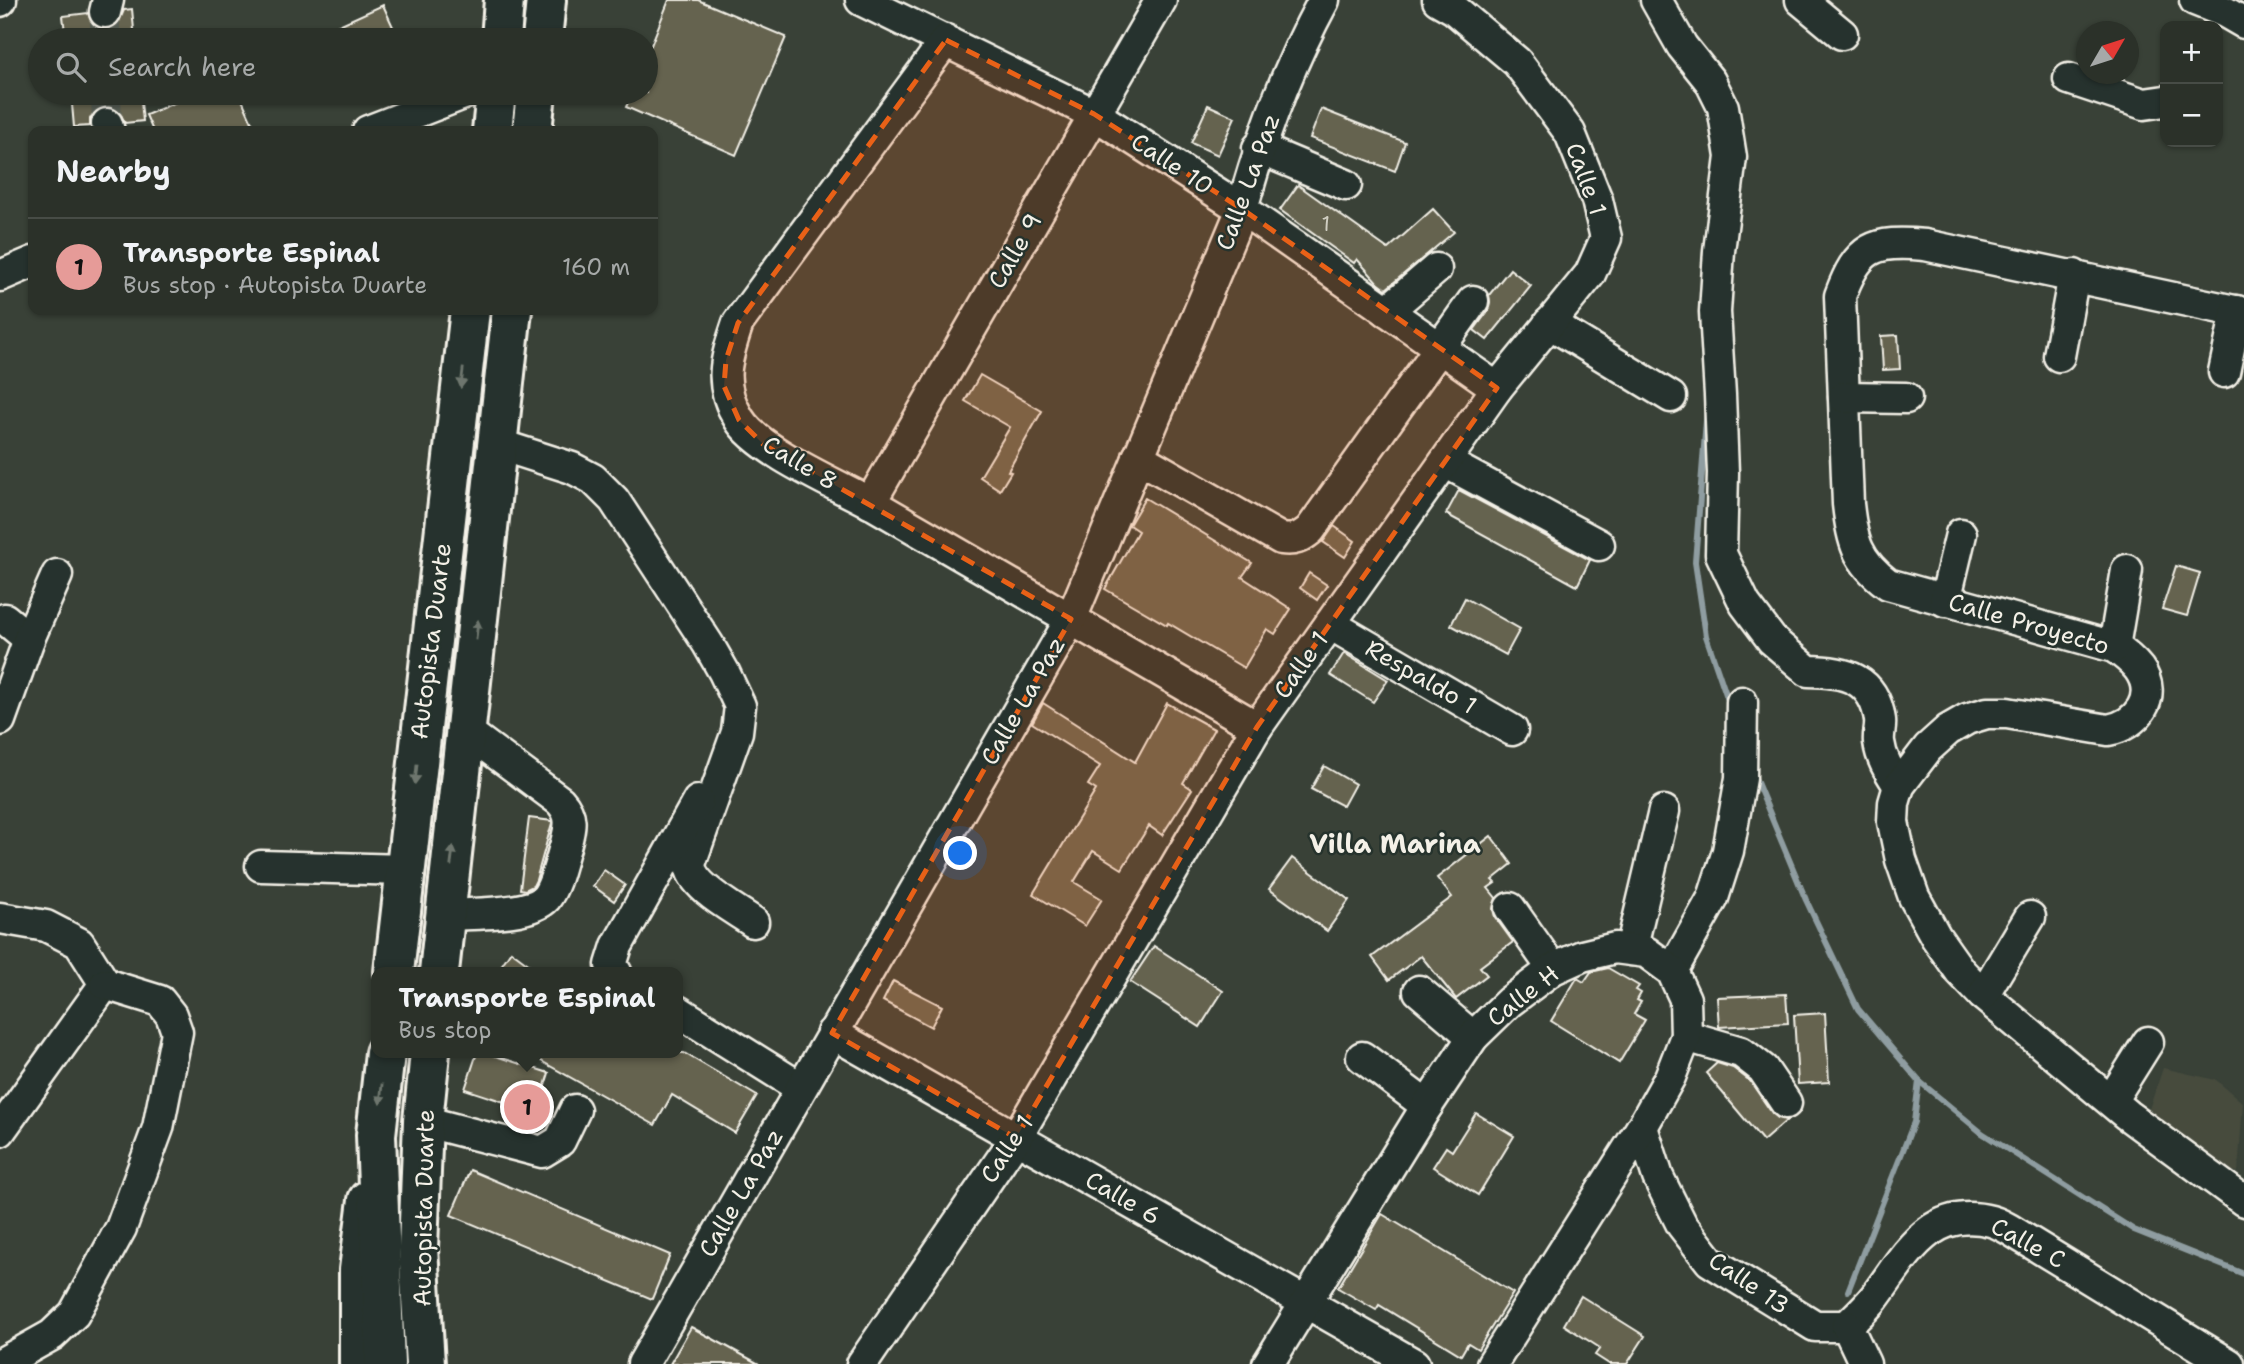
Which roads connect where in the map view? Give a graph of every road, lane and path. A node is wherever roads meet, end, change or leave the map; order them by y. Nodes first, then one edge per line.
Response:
1 (504, 0) edge
2 (546, 0) edge
3 (861, 0) edge
4 (1161, 0) edge
5 (1324, 0) edge
6 (1438, 0) edge
7 (1656, 0) edge
8 (1801, 0) edge
9 (2195, 0) edge
10 (2228, 15) edge
11 (502, 28) edge
12 (543, 28) edge
13 (1842, 34) dead end
14 (946, 40) junction
15 (2068, 79) dead end
16 (2160, 102) edge
17 (435, 105) edge
18 (495, 105) edge
19 (535, 105) edge
20 (1094, 114) junction
21 (381, 126) edge
22 (493, 126) edge
23 (533, 126) edge
24 (1258, 148) junction
25 (1346, 185) dead end
26 (1242, 209) junction
27 (28, 264) edge
28 (1436, 268) dead end
29 (2074, 275) junction
30 (0, 276) edge
31 (1473, 301) dead end
32 (1387, 311) junction
33 (2240, 312) edge
34 (469, 315) edge
35 (511, 315) edge
36 (1549, 323) junction
37 (1439, 347) junction
38 (2059, 356) dead end
39 (2224, 372) dead end
40 (1497, 388) junction
41 (1671, 397) dead end
42 (1844, 397) junction
43 (1906, 398) dead end
44 (497, 444) junction
45 (1138, 457) junction
46 (1445, 462) junction
47 (870, 503) junction
48 (1961, 534) dead end
49 (1599, 545) dead end
50 (2127, 570) dead end
51 (57, 575) dead end
52 (1945, 600) junction
53 (5, 619) dead end
54 (1071, 619) junction
55 (1330, 624) junction
56 (29, 639) junction
57 (2114, 647) junction
58 (1742, 702) dead end
59 (0, 720) edge
60 (1257, 727) junction
61 (1512, 730) dead end
62 (466, 731) junction
63 (737, 732) junction
64 (1899, 786) junction
65 (1664, 811) dead end
66 (261, 866) dead end
67 (405, 870) junction
68 (1510, 908) dead end
69 (445, 915) junction
70 (2030, 917) dead end
71 (0, 918) edge
72 (753, 922) dead end
73 (1631, 950) junction
74 (395, 967) edge
75 (440, 967) edge
76 (612, 967) edge
77 (1553, 969) junction
78 (1672, 971) junction
79 (105, 984) junction
80 (1419, 991) dead end
81 (1983, 995) junction
82 (683, 1015) edge
83 (832, 1033) junction
84 (1686, 1036) junction
85 (1473, 1037) junction
86 (2148, 1042) dead end
87 (1362, 1057) dead end
88 (384, 1058) edge
89 (429, 1058) edge
90 (800, 1088) junction
91 (2111, 1101) junction
92 (1786, 1103) dead end
93 (1427, 1106) junction
94 (575, 1110) dead end
95 (423, 1121) junction
96 (1642, 1127) junction
97 (0, 1131) edge
98 (376, 1135) junction
99 (1016, 1138) junction
100 (2244, 1201) edge
101 (1306, 1303) junction
102 (1847, 1326) junction
103 (2196, 1356) edge
104 (1, 1364) edge
105 (359, 1364) edge
106 (386, 1364) edge
107 (425, 1364) edge
108 (643, 1364) edge
109 (862, 1364) edge
110 (1268, 1364) edge
111 (1414, 1364) edge
112 (1492, 1364) edge
113 (1865, 1364) edge
114 (2229, 1364) edge

1 - 11 main road
2 - 12 main road
3 - 14 street, Calle 10
4 - 20 street, Calle 9
5 - 24 street, Calle La Paz
6 - 36 street, Calle 1
7 - 64 street
8 - 13 street
9 - 10 street
14 - 20 street, Calle 10
14 - 47 street, Calle 8
15 - 16 street
17 - 21 street
18 - 22 main road
19 - 23 main road
20 - 26 street, Calle 10
20 - 47 street, Calle 9
24 - 25 street
24 - 26 street, Calle La Paz
26 - 32 street, Calle 10
26 - 45 street, Calle La Paz
27 - 30 street
28 - 32 street
29 - 33 street, Calle Proyecto
29 - 38 street
29 - 42 street, Calle Proyecto
31 - 37 street
32 - 37 street, Calle 10
33 - 39 street
34 -> 67 main road, Autopista Duarte
35 - 44 main road, Autopista Duarte
36 - 40 street, Calle 1
36 - 41 street
37 - 40 street, Calle 10
37 - 45 street
40 - 46 street, Calle 1
42 - 43 street
42 - 52 street, Calle Proyecto
62 -> 44 main road, Autopista Duarte
44 - 63 street
45 - 54 street, Calle La Paz
46 - 49 street
46 - 55 street, Calle 1
47 - 54 street, Calle 8
48 - 52 street
50 - 57 street
51 - 56 street
52 - 57 street, Calle Proyecto
53 - 56 street
54 - 60 street, Calle 8
54 - 83 street, Calle La Paz
55 - 60 street, Calle 1
55 - 61 street, Respaldo 1
56 - 59 street
57 - 64 street, Calle Proyecto
58 - 78 street
60 - 99 street, Calle 1
69 -> 62 main road, Autopista Duarte
62 - 69 street
63 - 72 street
63 - 76 street
64 - 81 street, Calle Proyecto
65 - 73 street
66 - 67 street
67 - 74 main road, Autopista Duarte
68 - 77 street
69 - 75 main road, Autopista Duarte
70 - 81 street
71 - 79 street
73 - 77 street, Calle H
73 - 78 street, Calle H
77 - 85 street, Calle H
78 - 84 street
79 - 97 street
79 - 104 street
80 - 85 street
81 - 91 street, Calle Proyecto
82 - 90 street
83 - 90 street, Calle La Paz
83 - 99 street, Calle 6
84 - 92 street
84 - 96 street
85 - 93 street, Calle H
86 - 91 street
87 - 93 street
88 -> 98 main road, Autopista Duarte
89 - 95 main road, Autopista Duarte
90 - 108 street, Calle La Paz
91 - 100 street, Calle Proyecto
93 - 101 street, Calle H
94 - 95 street
95 - 107 main road, Autopista Duarte
96 - 102 street, Calle 13
96 - 112 street
98 - 105 main road, Autopista Duarte
98 - 106 main road, Autopista Duarte
99 - 101 street, Calle 6
99 - 109 street, Calle 1
101 - 110 street, Calle H
101 - 111 street, Calle 6
102 - 103 street, Calle C
102 - 113 street
103 - 114 street, Calle C

